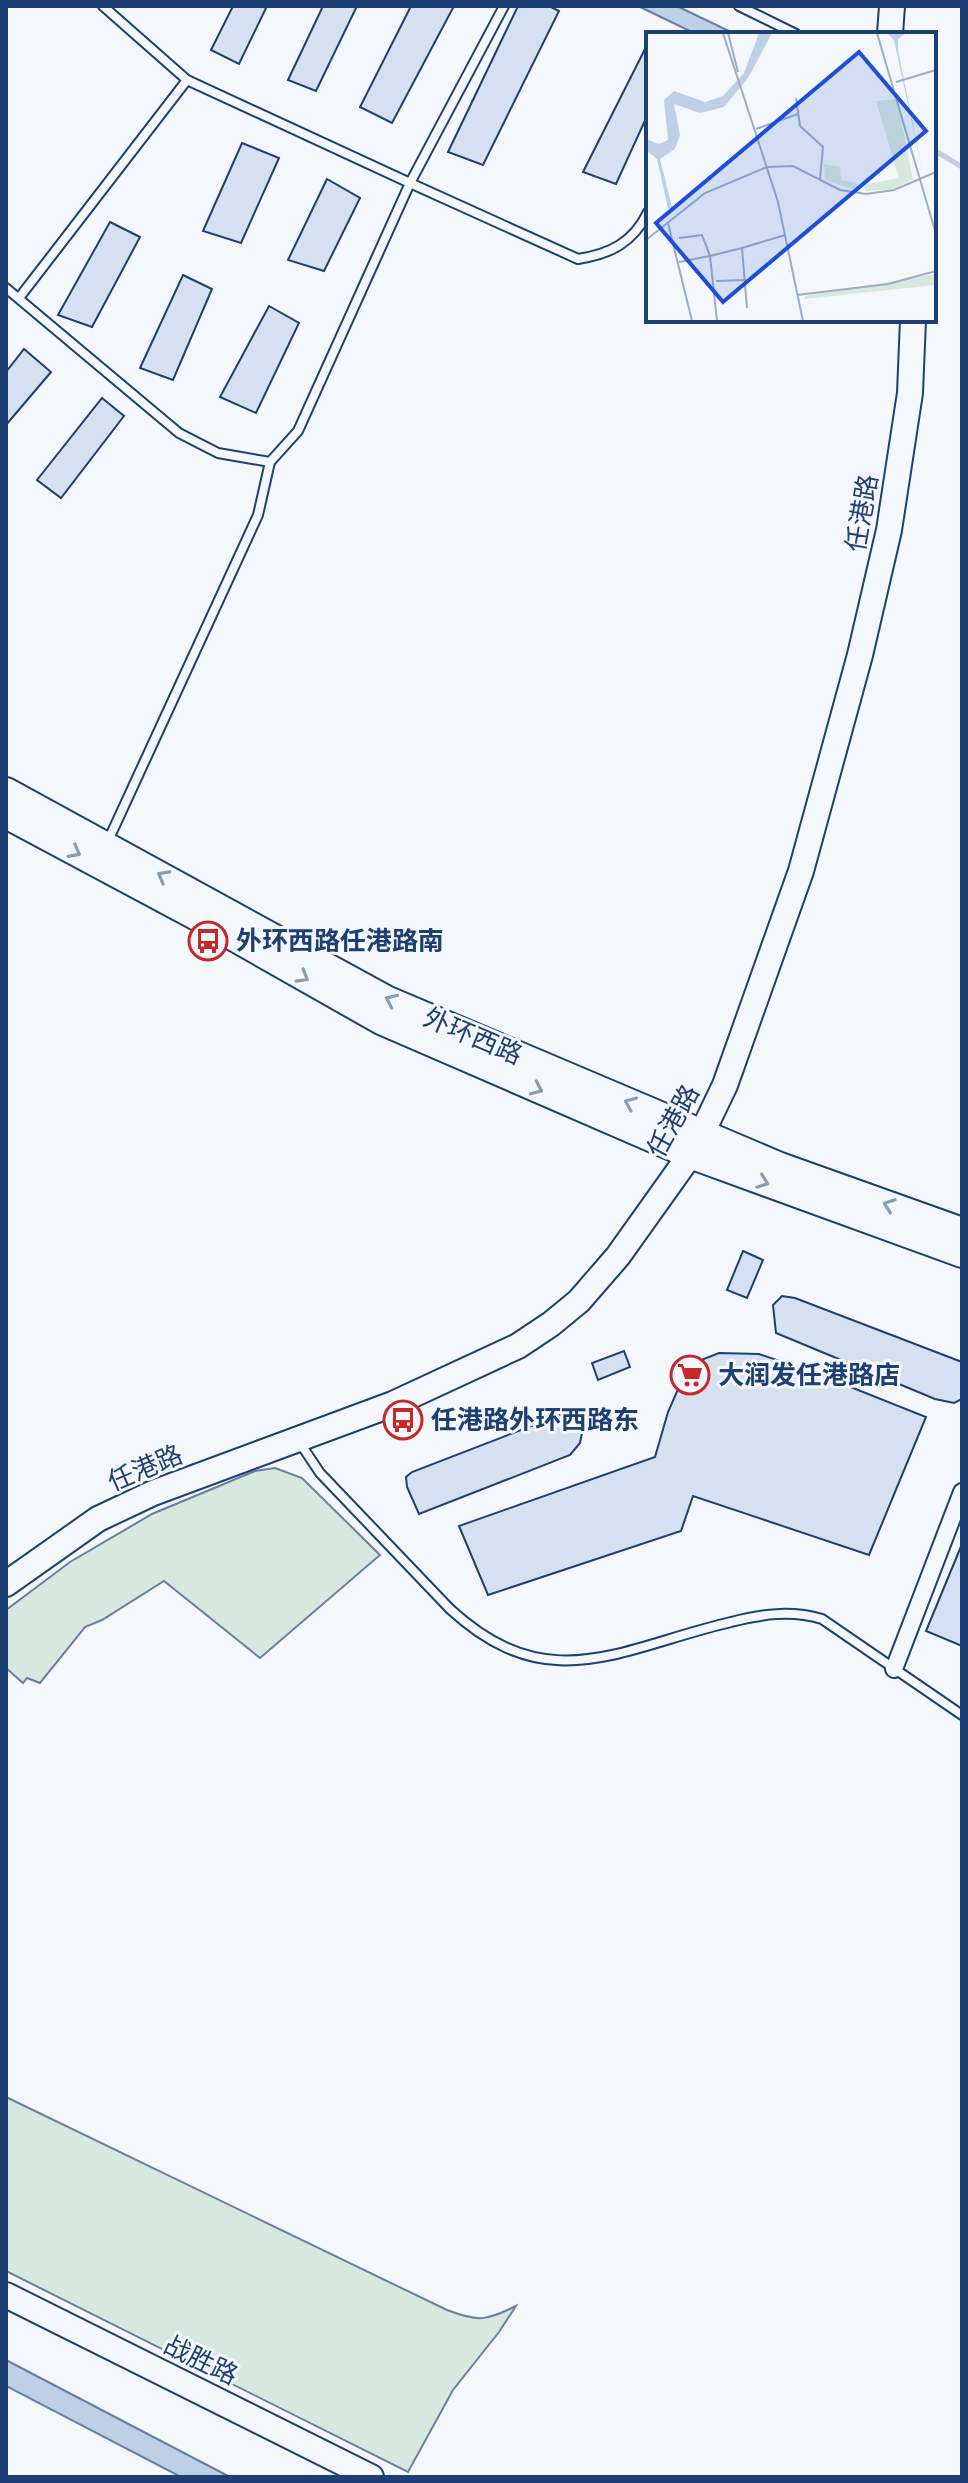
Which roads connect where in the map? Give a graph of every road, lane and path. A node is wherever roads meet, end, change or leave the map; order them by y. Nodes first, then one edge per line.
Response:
1 (103, 6) edge
2 (504, 6) edge
3 (739, 6) edge
4 (892, 6) edge
5 (792, 32) edge
6 (890, 32) edge
7 (187, 80) junction
8 (410, 183) junction
9 (646, 215) edge
10 (6, 288) edge
11 (19, 298) junction
12 (913, 322) edge
13 (270, 462) junction
14 (6, 791) edge
15 (6, 815) edge
16 (106, 845) junction
17 (696, 1144) junction
18 (962, 1231) edge
19 (962, 1254) edge
20 (297, 1439) junction
21 (962, 1492) edge
22 (6, 1584) edge
23 (894, 1669) junction
24 (962, 1715) edge
25 (6, 2295) edge
26 (371, 2477) edge

1 - 7 lane
2 - 8 lane
3 - 5 lane
4 - 6 street
7 - 8 lane
7 - 11 lane
8 - 9 lane
8 - 13 lane
10 - 11 lane
11 - 13 lane
12 - 17 street, 任港路
13 - 16 lane
14 - 16 main road, 外环西路
15 -> 17 main road, 外环西路
17 -> 16 main road, 外环西路
18 -> 17 main road, 外环西路
17 -> 19 main road, 外环西路
17 - 20 street, 任港路
20 - 22 street, 任港路
20 - 23 lane
21 - 23 street
23 - 24 lane
25 - 26 street, 战胜路

